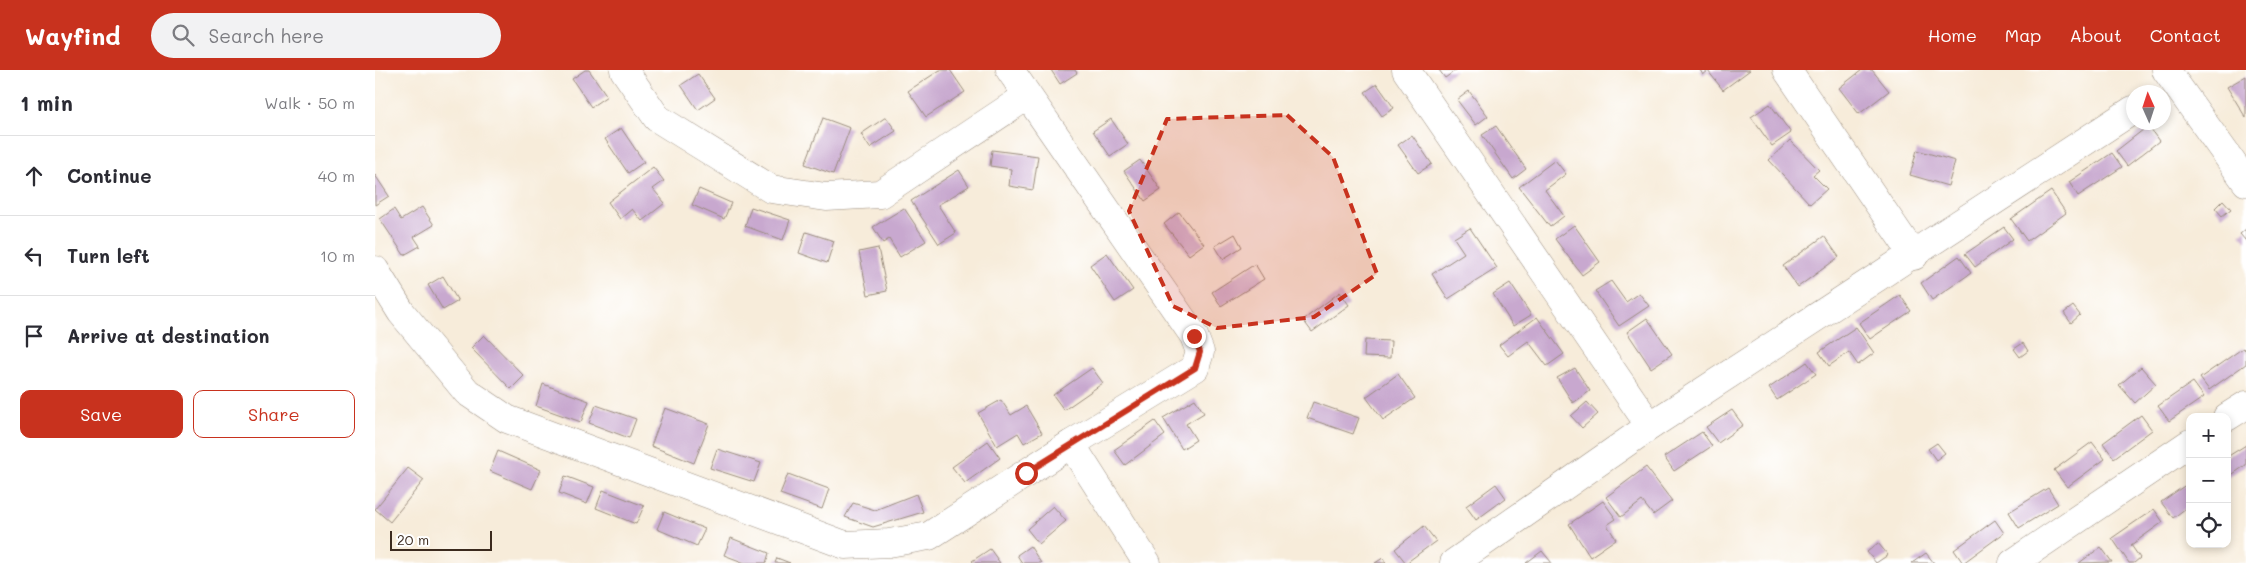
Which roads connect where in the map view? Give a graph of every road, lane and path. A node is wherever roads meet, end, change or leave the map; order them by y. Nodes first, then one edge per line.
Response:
1 (624, 70) edge
2 (1010, 70) edge
3 (1406, 70) edge
4 (1787, 70) edge
5 (2167, 82) edge
6 (1027, 96) junction
7 (2126, 115) edge
8 (2246, 182) edge
9 (1914, 256) junction
10 (375, 270) edge
11 (2246, 405) edge
12 (2231, 414) edge
13 (1650, 426) junction
14 (1071, 444) junction
15 (2186, 446) edge
16 (1147, 563) edge
17 (1454, 563) edge
18 (2013, 563) edge

1 - 6 street
2 - 6 street
3 - 13 street
4 - 9 street
5 - 8 street
6 - 14 street
7 - 9 street
9 - 13 street
10 - 14 street
11 - 12 street
13 - 17 street
14 - 16 street
15 - 18 street

